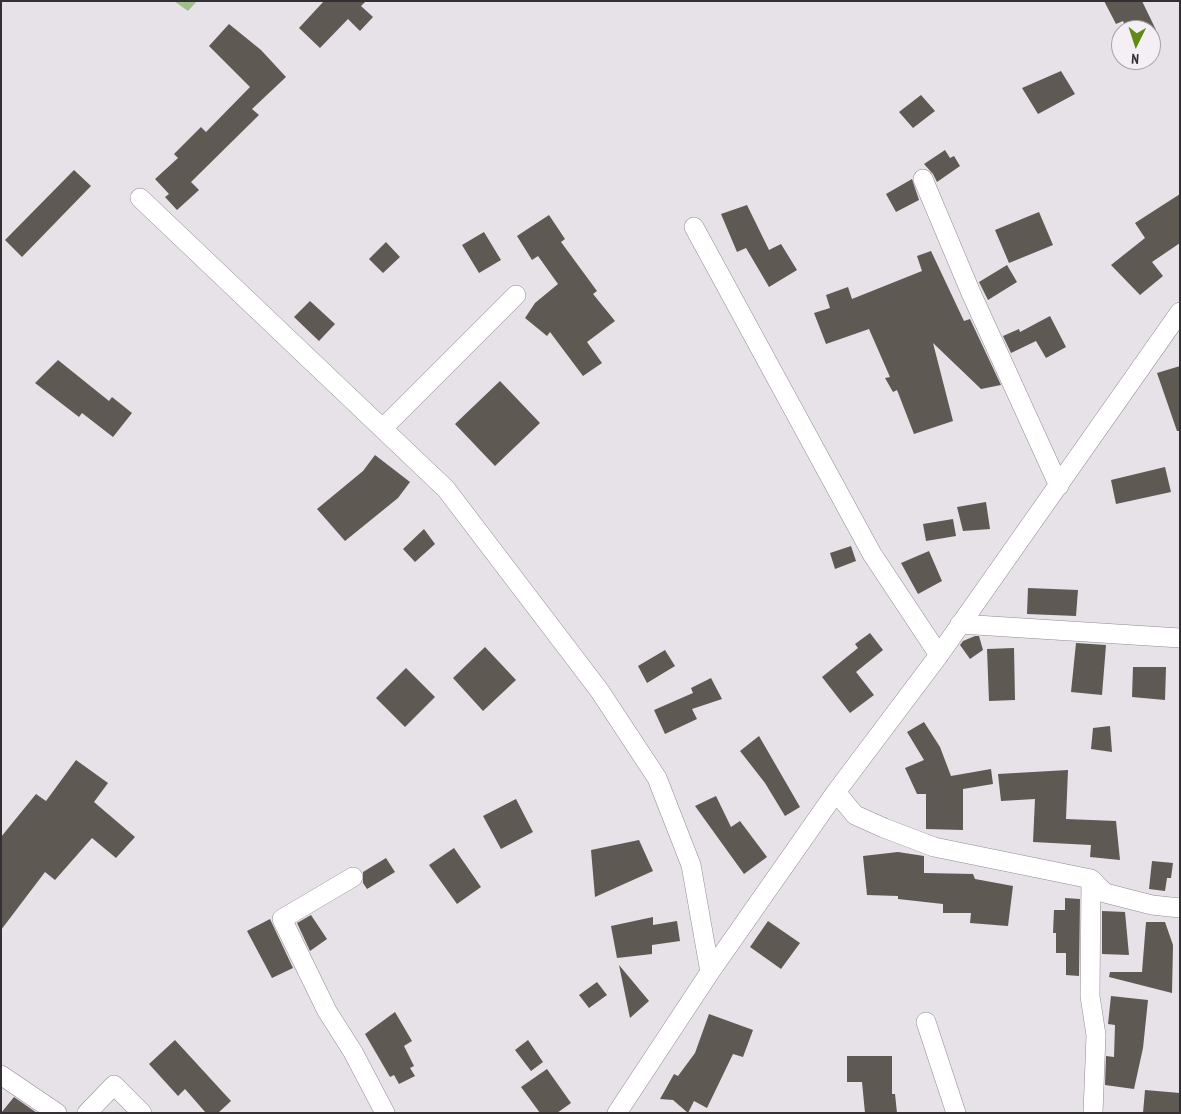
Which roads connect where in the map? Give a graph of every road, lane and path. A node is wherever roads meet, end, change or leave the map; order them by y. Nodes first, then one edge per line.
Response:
1 (923, 179) dead end
2 (140, 198) dead end
3 (694, 227) dead end
4 (516, 295) dead end
5 (1180, 312) edge
6 (383, 428) junction
7 (1059, 486) junction
8 (960, 624) junction
9 (1180, 638) edge
10 (938, 655) junction
11 (836, 792) junction
12 (353, 877) dead end
13 (1090, 880) junction
14 (1180, 908) edge
15 (710, 972) junction
16 (926, 1022) dead end
17 (1, 1075) edge
18 (56, 1113) edge
19 (87, 1113) edge
20 (142, 1113) edge
21 (385, 1113) edge
22 (617, 1113) edge
23 (956, 1113) edge
24 (1093, 1113) edge

1 - 7 street
2 - 6 street
3 - 10 street
4 - 6 street
5 - 7 street
6 - 15 street
7 - 8 street
8 - 9 street
8 - 10 street
10 - 11 street
11 - 13 street
11 - 15 street
12 - 21 street
13 - 14 street
13 - 24 street
15 - 22 street
16 - 23 street
17 - 18 street
19 - 20 street

